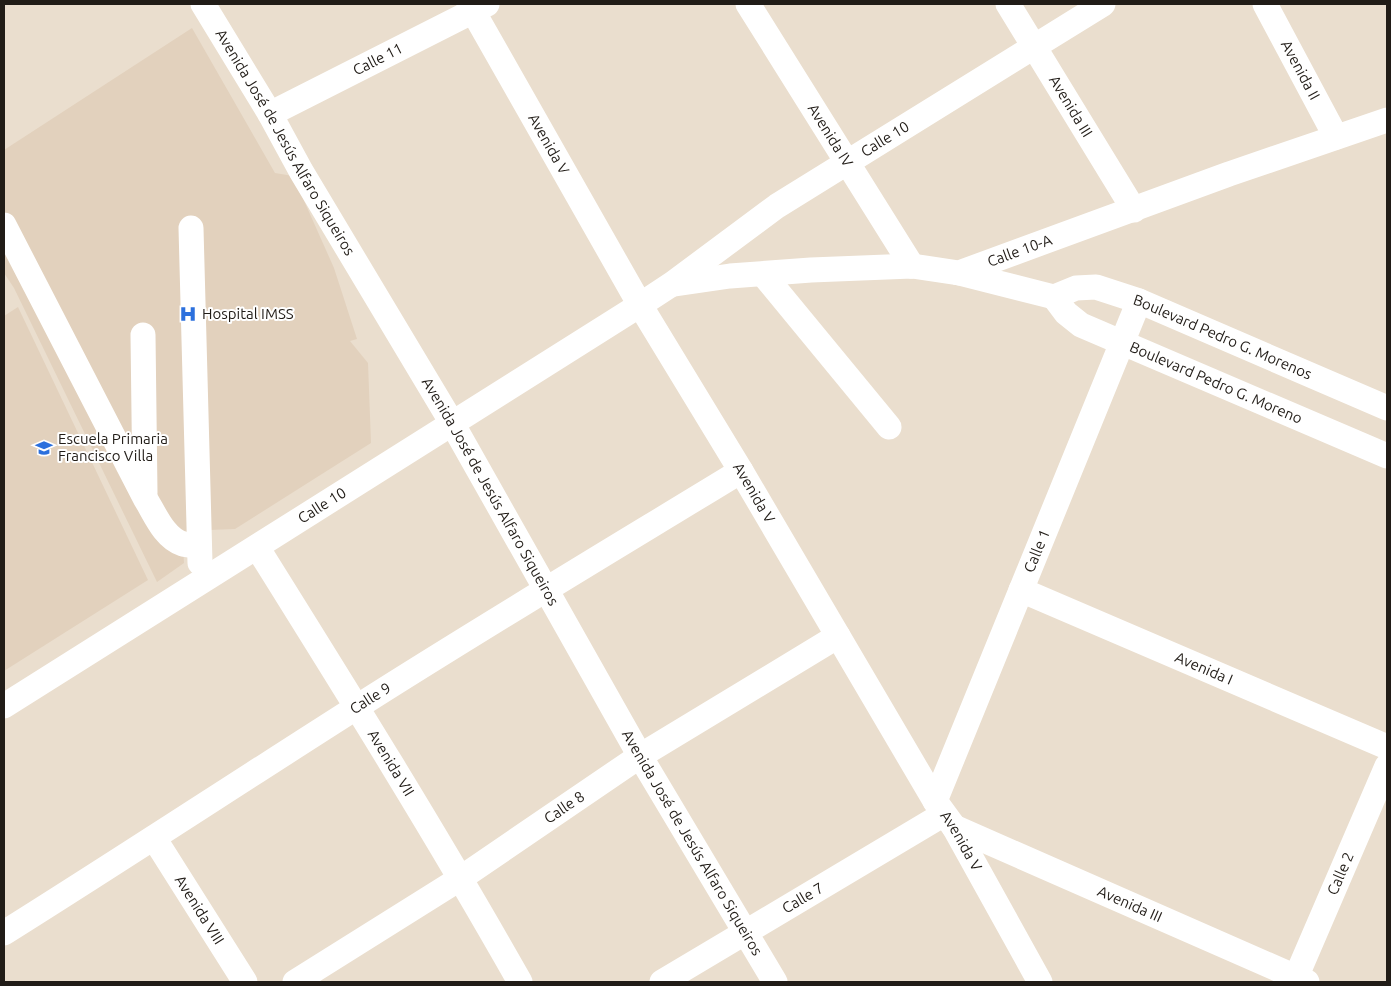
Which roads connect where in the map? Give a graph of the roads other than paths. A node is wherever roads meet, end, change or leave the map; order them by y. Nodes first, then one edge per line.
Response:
1 (203, 4) edge
2 (748, 4) edge
3 (1008, 4) edge
4 (1103, 4) edge
5 (1265, 4) edge
6 (477, 6) edge
7 (1035, 46) junction
8 (270, 114) junction
9 (1387, 120) edge
10 (1336, 137) junction
11 (847, 163) junction
12 (1134, 210) junction
13 (4, 224) edge
14 (191, 228) dead end
15 (912, 266) junction
16 (959, 273) junction
17 (763, 274) junction
18 (672, 284) junction
19 (1054, 298) junction
20 (1139, 301) junction
21 (640, 305) junction
22 (143, 335) dead end
23 (1122, 342) junction
24 (1387, 408) edge
25 (452, 423) junction
26 (889, 427) dead end
27 (1387, 456) edge
28 (741, 471) junction
29 (145, 498) junction
30 (200, 546) junction
31 (257, 547) junction
32 (200, 583) junction
33 (546, 589) junction
34 (1021, 590) junction
35 (838, 636) junction
36 (4, 706) edge
37 (357, 706) junction
38 (1387, 748) edge
39 (640, 756) junction
40 (1387, 766) edge
41 (944, 814) junction
42 (154, 838) junction
43 (461, 878) junction
44 (745, 931) junction
45 (4, 933) edge
46 (1036, 981) edge
47 (1299, 981) edge
48 (245, 982) edge
49 (295, 982) edge
50 (520, 982) edge
51 (662, 982) edge
52 (775, 982) edge

1 - 8 street, Avenida José de Jesús Alfaro Siqueiros
2 - 11 street, Avenida IV
3 - 7 street, Avenida III
4 - 7 street, Calle 10
5 - 10 street, Avenida II
6 - 8 street, Calle 11
6 - 21 street, Avenida V
7 - 11 street, Calle 10
7 - 12 street, Avenida III
8 - 25 street, Avenida José de Jesús Alfaro Siqueiros
9 - 10 street, Calle 10-A
10 - 12 street, Calle 10-A
11 - 15 street, Avenida IV
11 - 18 street, Calle 10
12 - 16 street, Calle 10-A
13 - 29 street
14 - 30 street
15 - 16 street, Calle 10-A
15 - 17 street, Calle 10-A
16 - 19 street
17 - 18 street, Calle 10-A
17 - 26 street
18 - 21 street, Calle 10-A
19 - 20 street, Boulevard Pedro G. Morenos
19 - 23 street, Boulevard Pedro G. Moreno
20 - 23 street, Calle 1
20 - 24 street, Boulevard Pedro G. Morenos
21 - 25 street, Calle 10
21 - 28 street, Avenida V
22 - 29 street
23 - 27 street, Boulevard Pedro G. Moreno
23 - 34 street, Calle 1
25 - 31 street, Calle 10
25 - 33 street, Avenida José de Jesús Alfaro Siqueiros
28 - 33 street, Calle 9
28 - 35 street, Avenida V
29 - 30 street
30 - 32 street
31 - 32 street, Calle 10
31 - 37 street, Avenida VII
32 - 36 street, Calle 10
33 - 37 street, Calle 9
33 - 39 street, Avenida José de Jesús Alfaro Siqueiros
34 - 38 street, Avenida I
34 - 41 street, Calle 1
35 - 39 street, Calle 8
35 - 41 street, Avenida V
37 - 42 street, Calle 9
37 - 43 street, Avenida VII
39 - 43 street, Calle 8
39 - 44 street, Avenida José de Jesús Alfaro Siqueiros
40 - 47 street, Calle 2
41 - 44 street, Calle 7
41 - 46 street, Avenida V
41 - 47 street, Avenida III
42 - 45 street, Calle 9
42 - 48 street, Avenida VIII
43 - 49 street, Calle 8
43 - 50 street, Avenida VII
44 - 51 street, Calle 7
44 - 52 street, Avenida José de Jesús Alfaro Siqueiros

